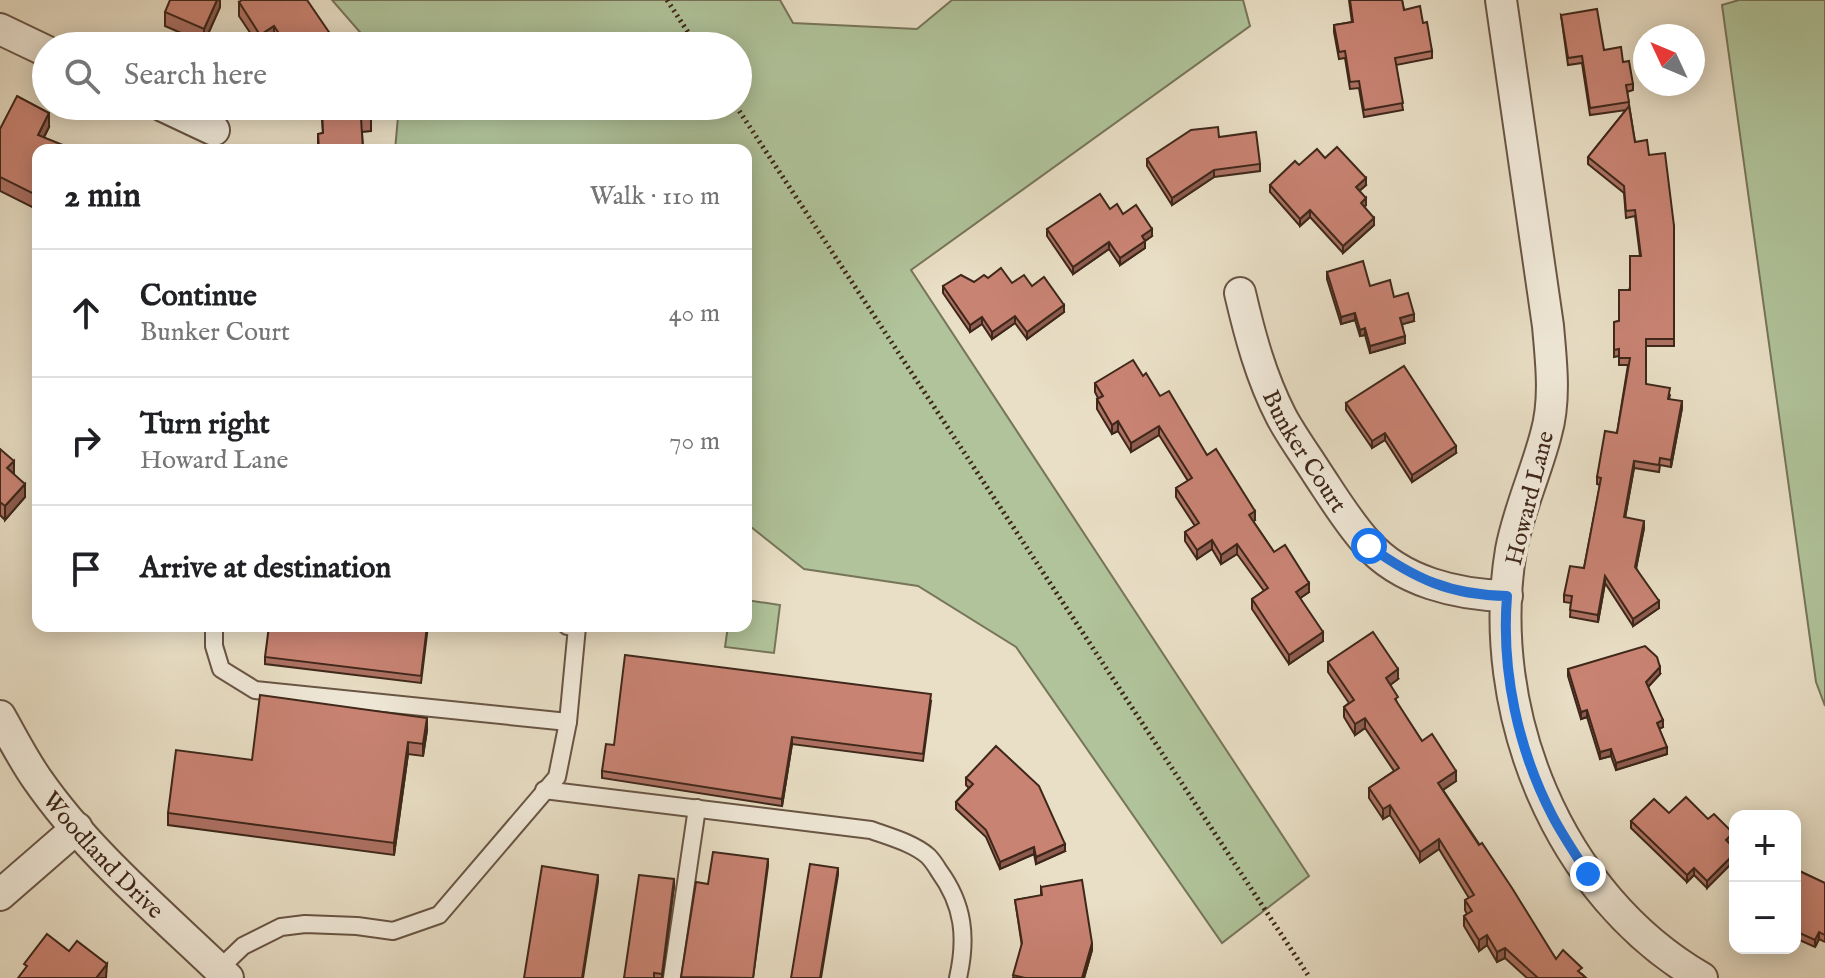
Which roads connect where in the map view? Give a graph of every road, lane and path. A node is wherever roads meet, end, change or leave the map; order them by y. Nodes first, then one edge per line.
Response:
1 (667, 0) edge
2 (1501, 0) edge
3 (0, 29) edge
4 (688, 32) edge
5 (32, 44) edge
6 (193, 120) edge
7 (745, 120) edge
8 (214, 130) dead end
9 (1240, 293) dead end
10 (1507, 596) junction
11 (214, 632) edge
12 (577, 632) edge
13 (0, 716) edge
14 (568, 722) junction
15 (544, 790) junction
16 (697, 808) junction
17 (77, 828) junction
18 (0, 895) edge
19 (223, 973) edge
20 (672, 978) edge
21 (958, 978) edge
22 (1310, 978) edge
23 (1702, 978) edge

1 - 4 path
2 - 10 street, Howard Lane
3 - 5 street
6 - 8 street
7 - 22 path
9 - 10 street, Bunker Court
10 - 23 street, Howard Lane
11 - 14 lane
12 - 14 lane
13 - 17 street, Woodland Drive
14 - 15 lane
15 - 16 lane
15 - 19 lane
16 - 20 lane
16 - 21 lane
17 - 18 street
17 - 19 street, Woodland Drive

